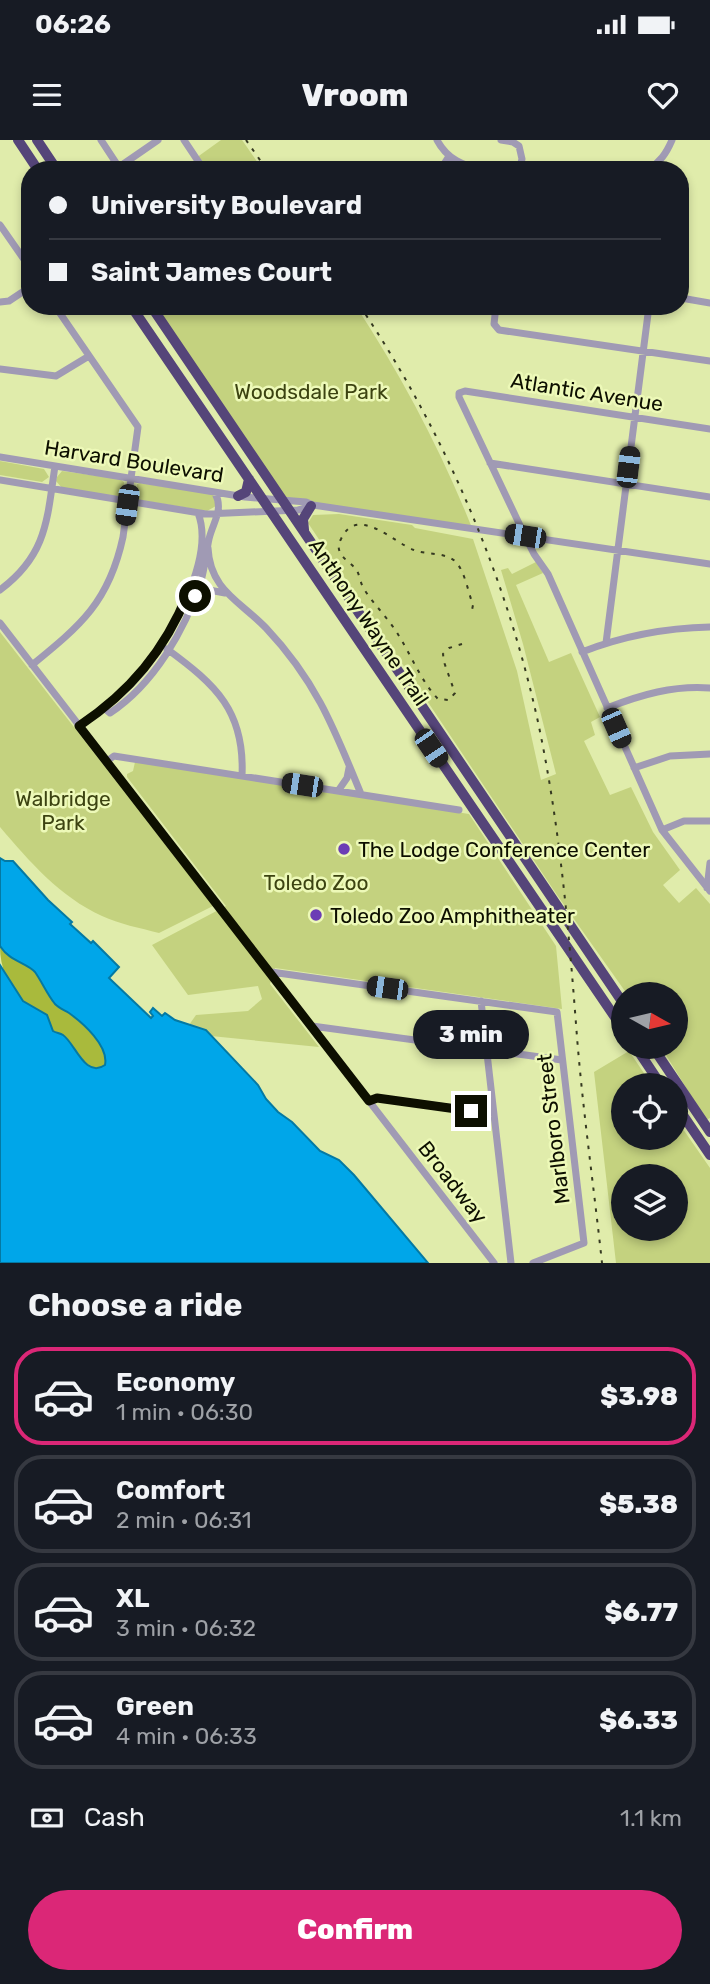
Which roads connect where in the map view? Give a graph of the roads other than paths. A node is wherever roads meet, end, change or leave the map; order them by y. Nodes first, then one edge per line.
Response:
1 (18, 140) edge
2 (38, 140) edge
3 (101, 140) edge
4 (158, 140) edge
5 (184, 140) edge
6 (437, 140) edge
7 (501, 140) edge
8 (671, 140) edge
9 (449, 156) junction
10 (32, 161) edge
11 (51, 161) edge
12 (115, 161) edge
13 (130, 161) edge
14 (198, 161) edge
15 (446, 161) edge
16 (457, 161) edge
17 (521, 161) edge
18 (660, 161) edge
19 (0, 225) edge
20 (21, 255) edge
21 (21, 293) edge
22 (689, 299) edge
23 (0, 302) edge
24 (710, 303) edge
25 (61, 315) edge
26 (137, 315) edge
27 (156, 315) edge
28 (496, 315) edge
29 (648, 315) edge
30 (643, 351) junction
31 (89, 356) junction
32 (710, 360) edge
33 (0, 369) edge
34 (635, 417) junction
35 (710, 429) edge
36 (0, 457) edge
37 (490, 463) junction
38 (55, 466) junction
39 (131, 478) junction
40 (249, 478) junction
41 (0, 480) edge
42 (626, 484) junction
43 (52, 489) junction
44 (215, 493) junction
45 (237, 496) junction
46 (710, 497) edge
47 (262, 498) junction
48 (282, 499) junction
49 (128, 501) junction
50 (312, 506) junction
51 (279, 511) junction
52 (198, 513) junction
53 (218, 514) junction
54 (305, 534) junction
55 (525, 536) junction
56 (206, 546) junction
57 (617, 550) junction
58 (710, 564) edge
59 (330, 570) junction
60 (0, 590) edge
61 (226, 593) junction
62 (192, 594) junction
63 (0, 623) edge
64 (710, 627) edge
65 (606, 643) junction
66 (165, 648) junction
67 (582, 652) junction
68 (32, 665) junction
69 (710, 688) edge
70 (607, 708) junction
71 (79, 726) junction
72 (710, 754) edge
73 (107, 761) junction
74 (349, 768) junction
75 (634, 768) junction
76 (242, 776) junction
77 (338, 791) junction
78 (361, 794) junction
79 (459, 810) dead end
80 (710, 821) edge
81 (662, 830) junction
82 (710, 863) edge
83 (709, 889) edge
84 (270, 972) junction
85 (611, 985) edge
86 (481, 1001) junction
87 (611, 1011) edge
88 (312, 1026) junction
89 (487, 1050) junction
90 (661, 1059) edge
91 (562, 1060) junction
92 (369, 1101) junction
93 (493, 1113) junction
94 (688, 1123) edge
95 (710, 1132) edge
96 (710, 1155) edge
97 (494, 1263) edge
98 (511, 1263) edge
99 (533, 1263) edge

1 - 10 highway
2 - 11 highway
3 - 12 street
4 - 13 street
5 - 14 street
6 - 9 street
7 - 17 street
8 - 18 street
9 - 15 street
9 - 16 street
19 - 20 street
21 - 23 street
22 - 24 street
25 - 31 street
26 - 40 highway, Anthony Wayne Trail
27 - 48 highway, Anthony Wayne Trail
28 - 30 street
29 - 30 street
30 - 32 street
30 - 34 street
31 - 33 street
31 - 39 street
34 - 35 street, Atlantic Avenue
34 - 37 street, Atlantic Avenue
34 - 42 street
36 - 38 street, Harvard Boulevard
37 - 42 street
37 - 55 street
38 - 39 street, Harvard Boulevard
38 - 43 street
39 - 44 street, Harvard Boulevard
39 - 49 street
40 - 45 highway
40 - 47 highway, Anthony Wayne Trail
41 - 43 street, Harvard Boulevard
42 - 46 street
42 - 57 street
43 - 49 street, Harvard Boulevard
43 - 60 street
44 - 45 street, Harvard Boulevard
44 - 53 street
45 - 47 street, Harvard Boulevard
47 - 48 street, Harvard Boulevard
47 - 51 highway, Anthony Wayne Trail
48 - 50 street, Harvard Boulevard
48 - 51 highway, Anthony Wayne Trail
49 - 52 street, Harvard Boulevard
49 - 68 street
50 - 51 street, Harvard Boulevard
50 - 54 highway
50 - 55 street, Harvard Boulevard
51 - 53 street, Harvard Boulevard
51 - 54 highway, Anthony Wayne Trail
51 - 59 highway
51 - 87 highway, Anthony Wayne Trail
52 - 53 street, Harvard Boulevard
52 - 56 street
53 - 56 street
54 - 59 highway, Anthony Wayne Trail
55 - 57 street, Harvard Boulevard
55 - 67 street
56 - 61 street
56 - 62 street
57 - 58 street, Harvard Boulevard
57 - 65 street
59 - 85 highway, Anthony Wayne Trail
61 - 62 street
61 - 74 street
62 - 66 street
63 - 68 street, Broadway
64 - 65 street
65 - 67 street
66 - 71 street
66 - 76 street
67 - 70 street
68 - 71 street, Broadway
69 - 70 street
70 - 75 street
71 - 73 street, Broadway
72 - 75 street
73 - 76 street
73 - 84 street, Broadway
74 - 77 street
74 - 78 street
75 - 81 street
76 - 77 street
77 - 78 street
78 - 79 street
80 - 81 street
81 - 83 street
82 - 83 street
84 - 86 street
84 - 88 street, Broadway
86 - 89 street
86 - 91 street, Marlboro Street
88 - 89 street
88 - 92 street, Broadway
89 - 91 street
89 - 93 street
90 - 95 highway
91 - 99 street, Marlboro Street
92 - 93 street
92 - 97 street, Broadway
93 - 98 street
94 - 96 highway

